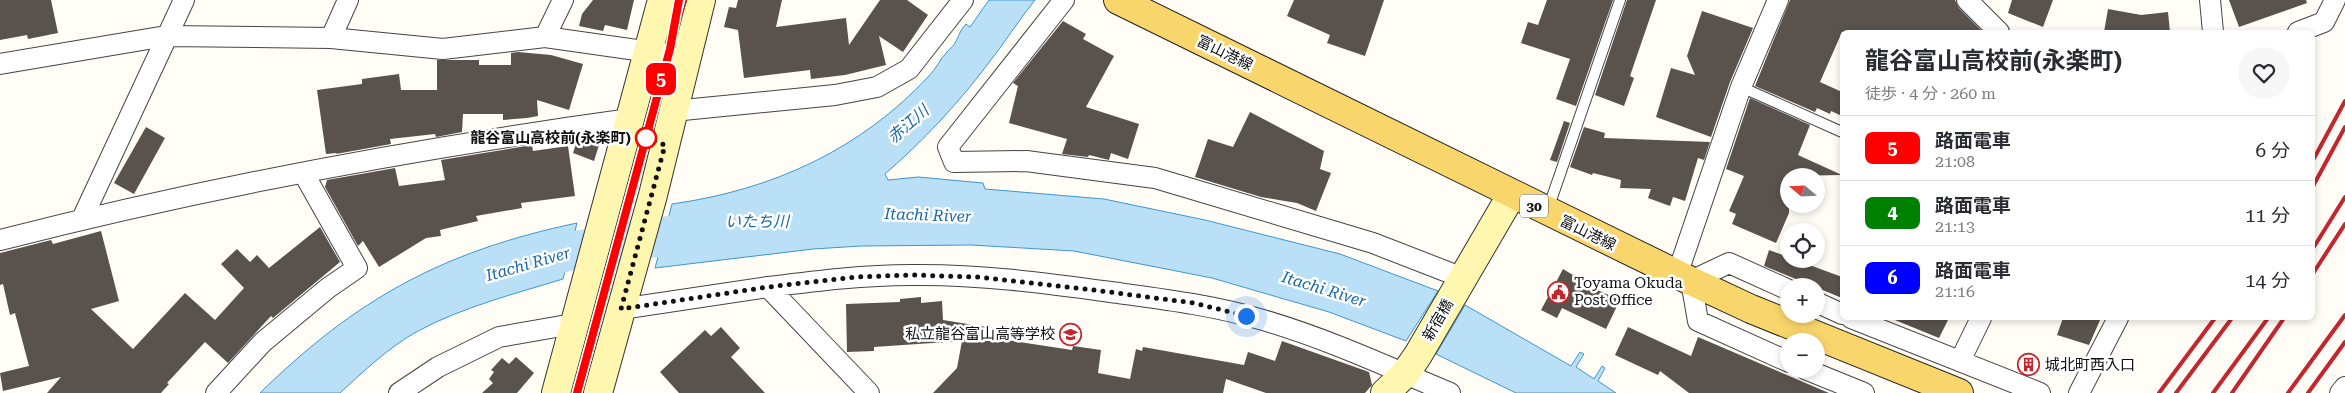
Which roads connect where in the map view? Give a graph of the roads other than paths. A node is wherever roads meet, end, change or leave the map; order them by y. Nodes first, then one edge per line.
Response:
1 (184, 0) edge
2 (348, 0) edge
3 (563, 0) edge
4 (662, 0) edge
5 (700, 0) edge
6 (963, 0) edge
7 (1064, 0) edge
8 (1118, 0) edge
9 (1620, 0) edge
10 (1778, 0) edge
11 (1967, 0) edge
12 (2210, 0) edge
13 (2335, 0) edge
14 (1998, 30) edge
15 (2213, 30) edge
16 (2303, 30) edge
17 (166, 36) junction
18 (544, 36) junction
19 (331, 38) junction
20 (649, 51) junction
21 (686, 57) junction
22 (0, 64) edge
23 (1742, 87) junction
24 (673, 111) junction
25 (630, 119) junction
26 (1840, 131) edge
27 (304, 174) junction
28 (1512, 194) junction
29 (1547, 213) junction
30 (82, 219) junction
31 (0, 240) edge
32 (1684, 278) junction
33 (1461, 281) junction
34 (1780, 286) edge
35 (768, 287) junction
36 (624, 299) junction
37 (1825, 306) edge
38 (1840, 313) edge
39 (1855, 320) edge
40 (1980, 320) edge
41 (2117, 320) edge
42 (574, 324) junction
43 (1780, 358) edge
44 (1960, 361) junction
45 (1411, 364) junction
46 (1825, 377) edge
47 (2345, 387) edge
48 (216, 393) edge
49 (399, 393) edge
50 (556, 393) edge
51 (598, 393) edge
52 (869, 393) edge
53 (1385, 393) edge
54 (1450, 393) edge
55 (1864, 393) edge
56 (1959, 393) edge
57 (2040, 393) edge
58 (2079, 393) edge
59 (2340, 393) edge

1 - 17 street
2 - 19 street
3 - 18 street
4 - 20 street
5 - 21 street
6 - 24 street
7 - 33 street
8 - 28 main road, 富山港線 / 30
9 - 29 lane
10 - 23 street
11 - 14 street
12 - 15 street
13 - 16 street
17 - 19 street
17 - 22 street
17 - 30 street
18 - 19 street
18 - 20 street
20 - 21 street
20 - 25 street
21 - 24 street
23 - 26 lane
23 - 32 street
24 - 36 street
25 - 27 street
25 - 42 street
27 - 30 street
27 - 48 street
28 - 29 main road, 富山港線 / 30
28 - 33 street, 新宿橋
29 - 32 main road, 富山港線 / 30
30 - 31 street
32 - 34 street
32 - 43 street
32 - 56 main road, 富山港線 / 30
33 - 45 street, 新宿橋
35 - 36 street
35 - 45 street
35 - 52 street
36 - 51 street
37 - 38 street
39 - 44 street
40 - 44 street
41 - 58 street
42 - 49 street
42 - 50 street
44 - 57 street
45 - 53 street, 新宿橋
45 - 54 street
46 - 55 street
47 - 59 street

